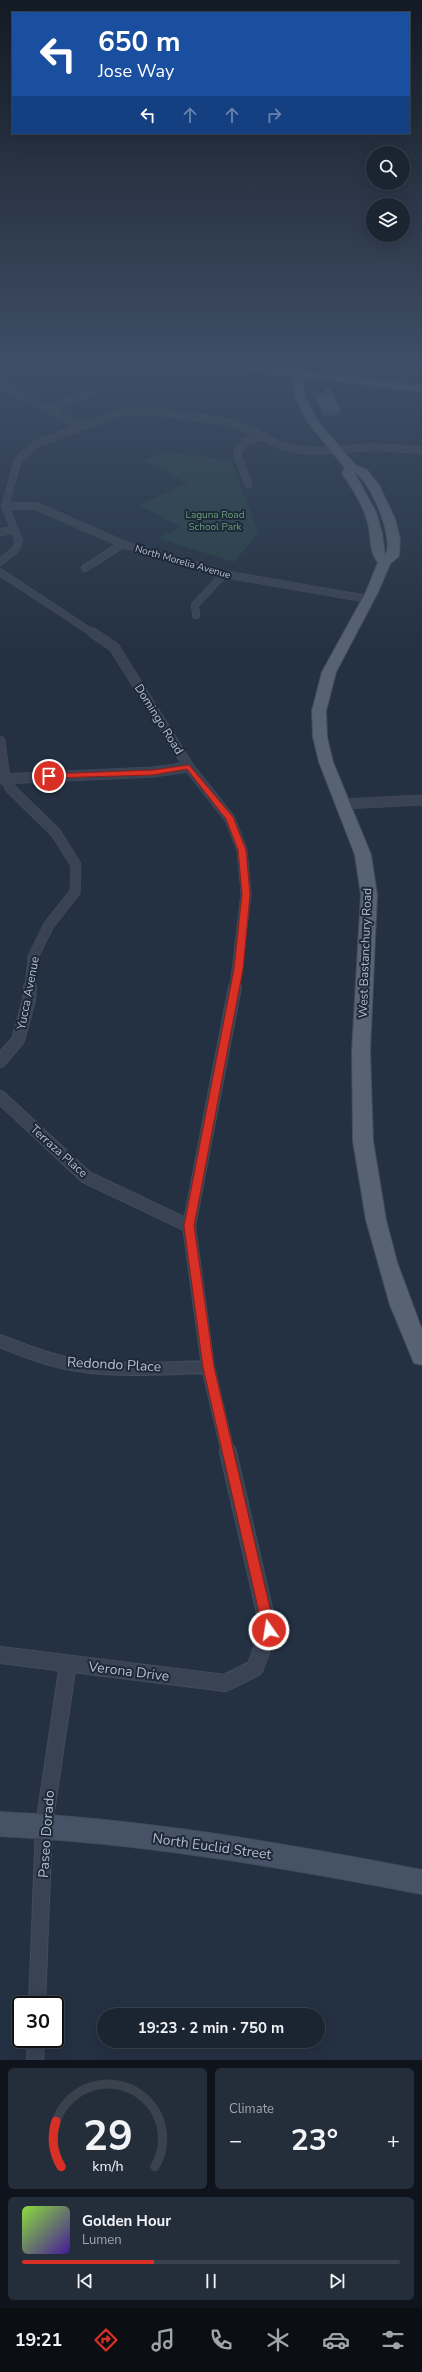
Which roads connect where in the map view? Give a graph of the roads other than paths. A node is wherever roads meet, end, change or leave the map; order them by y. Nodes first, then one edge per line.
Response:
1 (19, 459) edge
2 (239, 459) edge
3 (345, 459) edge
4 (248, 484) dead end
5 (5, 506) junction
6 (15, 530) junction
7 (0, 532) edge
8 (123, 544) junction
9 (0, 562) edge
10 (85, 568) dead end
11 (0, 572) edge
12 (224, 574) junction
13 (368, 599) junction
14 (196, 615) dead end
15 (0, 741) edge
16 (189, 767) junction
17 (2, 778) edge
18 (422, 800) edge
19 (343, 804) junction
20 (0, 1062) edge
21 (0, 1097) edge
22 (189, 1226) junction
23 (0, 1341) edge
24 (422, 1356) edge
25 (208, 1367) junction
26 (0, 1655) edge
27 (68, 1664) junction
28 (255, 1668) joint
29 (0, 1824) edge
30 (44, 1825) junction
31 (422, 1882) edge
32 (37, 1996) edge
33 (36, 2048) edge
34 (35, 2060) edge

1 - 5 street
2 - 4 street
3 - 13 main road, West Bastanchury Road
5 - 6 street
5 - 8 street, North Morelia Avenue
6 - 7 street
6 - 9 street
8 - 10 street
8 - 12 street, North Morelia Avenue
11 - 16 street, Domingo Road
12 - 13 street, North Morelia Avenue
12 - 14 street
13 - 19 main road, West Bastanchury Road
15 - 17 street, Yucca Avenue
16 - 17 street
16 - 22 street, Domingo Road
17 - 20 street, Yucca Avenue
18 - 19 street
19 - 24 main road, West Bastanchury Road
21 - 22 street, Terraza Place
22 - 25 street, Domingo Road
23 - 25 street, Redondo Place
25 - 28 street, Domingo Road
26 - 27 street, Verona Drive
27 - 28 street, Verona Drive
27 - 30 street, Paseo Dorado
29 - 30 main road, North Euclid Street
30 - 31 main road, North Euclid Street
30 - 32 street, Paseo Dorado
33 - 34 street

